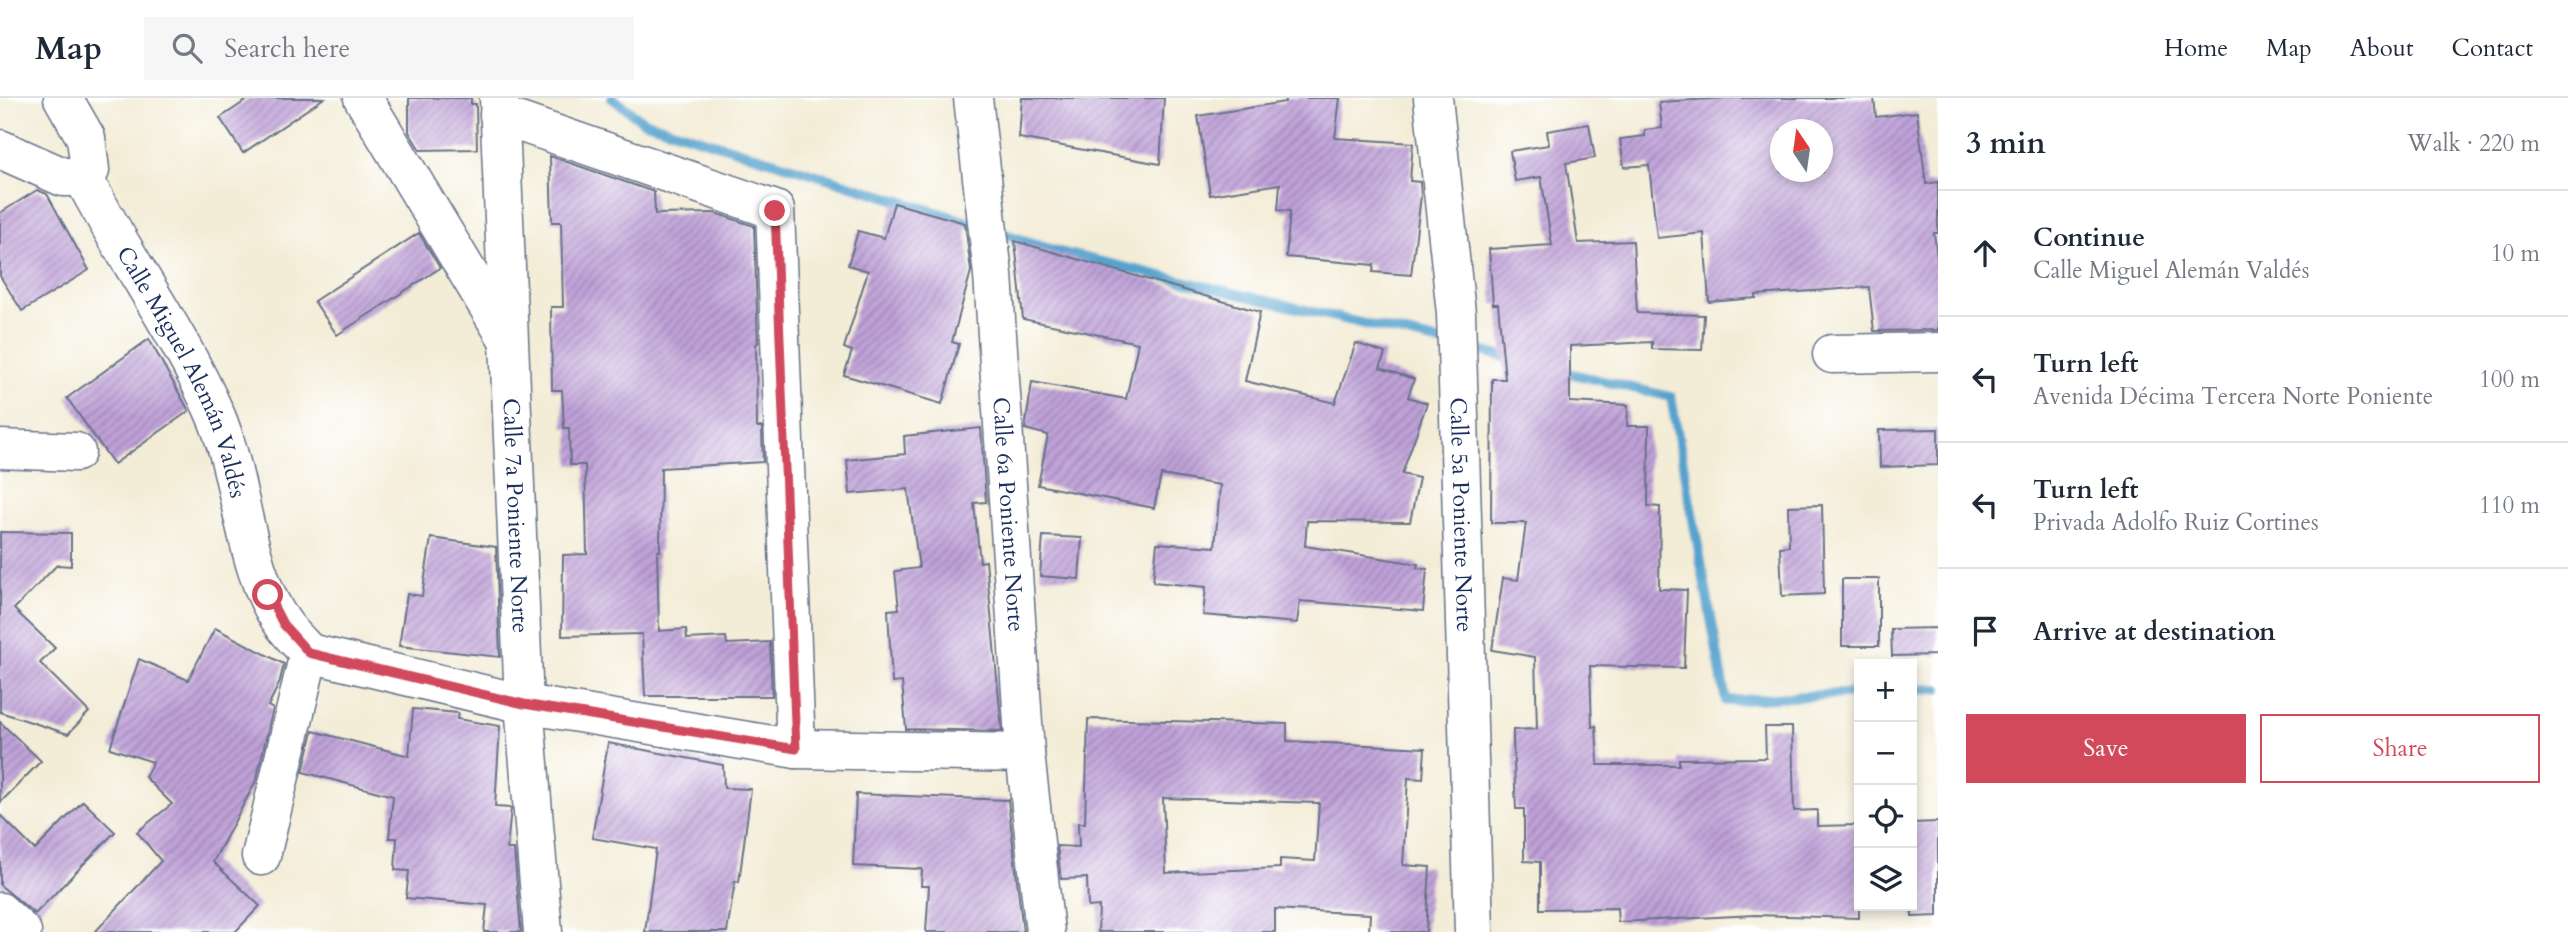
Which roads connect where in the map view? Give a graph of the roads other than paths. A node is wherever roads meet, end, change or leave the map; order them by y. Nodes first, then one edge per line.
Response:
1 (63, 98) edge
2 (363, 98) edge
3 (973, 98) edge
4 (1433, 98) edge
5 (499, 107) edge
6 (0, 149) edge
7 (83, 177) junction
8 (509, 341) junction
9 (1938, 352) edge
10 (1832, 354) dead end
11 (0, 449) edge
12 (76, 452) dead end
13 (309, 653) junction
14 (524, 704) junction
15 (796, 749) junction
16 (1025, 753) junction
17 (261, 856) dead end
18 (0, 912) edge
19 (22, 932) edge
20 (543, 932) edge
21 (1045, 932) edge
22 (1474, 932) edge

1 - 7 street
2 - 8 street
3 - 16 street, Calle 6a Poniente Norte
4 - 22 street, Calle 5a Poniente Norte
5 - 8 street, Calle 7a Poniente Norte
5 - 15 street
6 - 7 street
7 - 13 street, Calle Miguel Alemán Valdés
8 - 14 street, Calle 7a Poniente Norte
9 - 10 street
11 - 12 street
13 - 14 street
13 - 17 street
14 - 15 street
14 - 20 street, Calle 7a Poniente Norte
15 - 16 street
16 - 21 street, Calle 6a Poniente Norte
18 - 19 street

